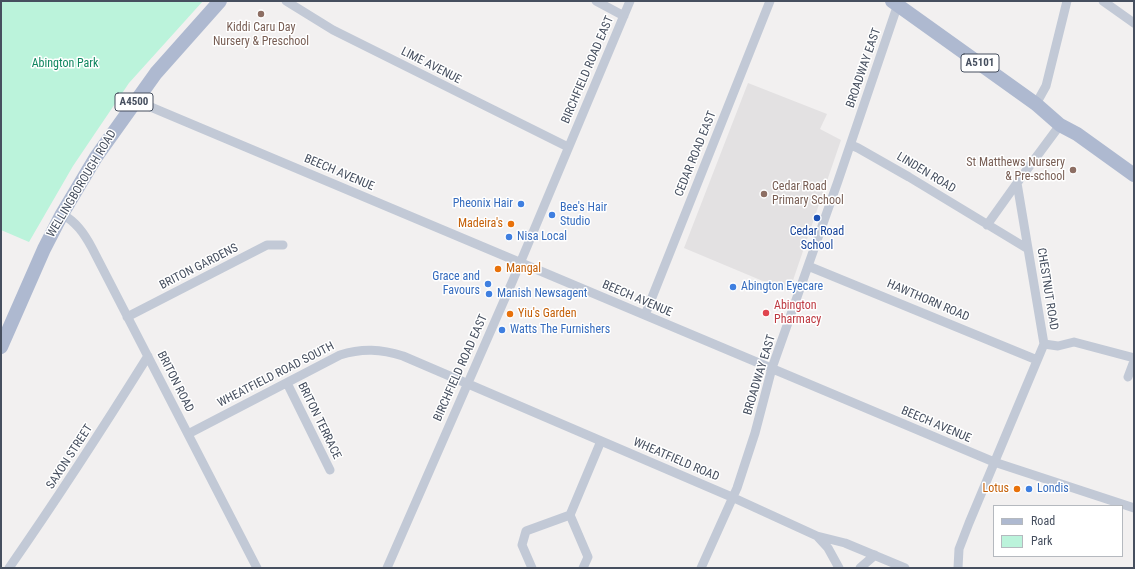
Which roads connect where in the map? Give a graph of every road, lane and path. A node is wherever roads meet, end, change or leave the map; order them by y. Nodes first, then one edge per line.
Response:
1 (220, 1) edge
2 (286, 1) edge
3 (596, 1) edge
4 (630, 1) edge
5 (770, 1) edge
6 (1067, 1) edge
7 (1103, 1) edge
8 (896, 2) edge
9 (624, 16) junction
10 (1134, 23) edge
11 (137, 98) junction
12 (1036, 104) junction
13 (1060, 125) junction
14 (851, 145) junction
15 (568, 147) junction
16 (1134, 175) edge
17 (1017, 183) junction
18 (62, 214) junction
19 (987, 225) junction
20 (283, 245) dead end
21 (1028, 249) junction
22 (520, 263) junction
23 (808, 266) junction
24 (645, 315) junction
25 (127, 317) junction
26 (1044, 344) junction
27 (1, 347) edge
28 (148, 356) junction
29 (1134, 359) edge
30 (1037, 360) junction
31 (772, 368) junction
32 (1128, 377) dead end
33 (287, 383) junction
34 (467, 384) junction
35 (188, 434) junction
36 (600, 441) junction
37 (994, 462) junction
38 (330, 470) dead end
39 (734, 498) junction
40 (1134, 508) edge
41 (570, 515) junction
42 (817, 536) junction
43 (875, 555) junction
44 (9, 568) edge
45 (257, 568) edge
46 (387, 568) edge
47 (532, 568) edge
48 (583, 568) edge
49 (701, 568) edge
50 (839, 568) edge
51 (860, 568) edge
52 (905, 568) edge
53 (958, 568) edge

1 - 11 main road, WELLINGBOROUGH ROAD / A4500
2 - 15 street, LIME AVENUE
3 - 9 street
4 - 9 street, BIRCHFIELD ROAD EAST
5 - 24 street, CEDAR ROAD EAST
6 - 12 street
7 - 10 street
8 - 12 main road, A5101
8 - 14 street, BROADWAY EAST
9 - 15 street, BIRCHFIELD ROAD EAST
11 - 18 main road, WELLINGBOROUGH ROAD / A4500
11 - 22 street, BEECH AVENUE
12 - 13 main road, A5101
13 - 16 main road, A5101
13 - 17 street
14 - 19 street, LINDEN ROAD
14 - 23 street, BROADWAY EAST
15 - 22 street, BIRCHFIELD ROAD EAST
17 - 19 street
17 - 21 street, CHESTNUT ROAD
18 - 25 street, BRITON ROAD
18 - 27 main road, WELLINGBOROUGH ROAD / A4500
19 - 21 street, LINDEN ROAD
20 - 25 street, BRITON GARDENS
21 - 26 street, CHESTNUT ROAD
22 - 24 street, BEECH AVENUE
22 - 34 street, BIRCHFIELD ROAD EAST
23 - 30 street, HAWTHORN ROAD
23 - 31 street, BROADWAY EAST
24 - 31 street, BEECH AVENUE
25 - 28 street, BRITON ROAD
26 - 29 street
26 - 30 street, CHESTNUT ROAD
28 - 35 street, BRITON ROAD
28 - 44 street, SAXON STREET
29 - 32 street
30 - 37 street, CHESTNUT ROAD
31 - 37 street, BEECH AVENUE
31 - 39 street, BROADWAY EAST
33 - 34 street, WHEATFIELD ROAD SOUTH
33 - 35 street, WHEATFIELD ROAD SOUTH
33 - 38 street, BRITON TERRACE
34 - 36 street, WHEATFIELD ROAD
34 - 46 street, BIRCHFIELD ROAD EAST
35 - 45 street, BRITON ROAD
36 - 39 street, WHEATFIELD ROAD
36 - 41 street
37 - 40 street, BEECH AVENUE
37 - 53 street, CHESTNUT ROAD
39 - 42 street, WHEATFIELD ROAD
39 - 49 street, BROADWAY EAST
41 - 47 street
41 - 48 street
42 - 43 street, WHEATFIELD ROAD
42 - 50 street
43 - 51 street
43 - 52 street, WHEATFIELD ROAD

